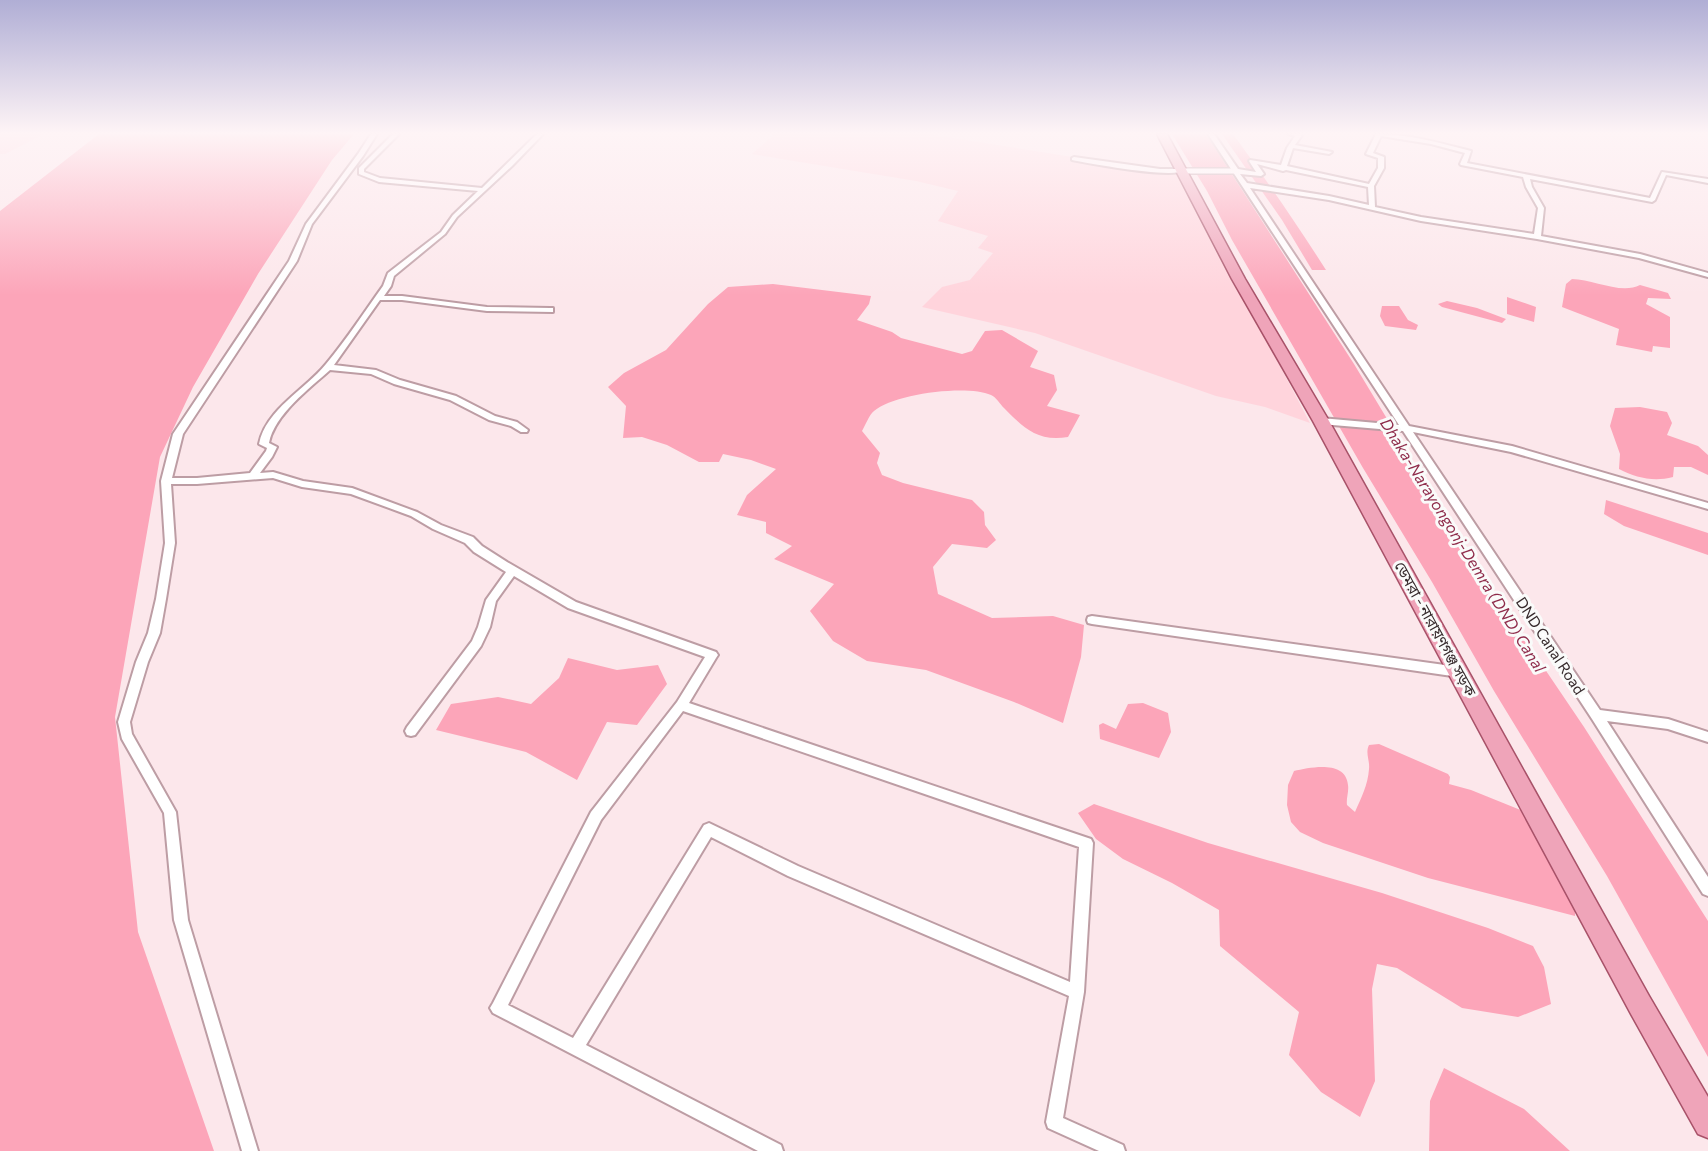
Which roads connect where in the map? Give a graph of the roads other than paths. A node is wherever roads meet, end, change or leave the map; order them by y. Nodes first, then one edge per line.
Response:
1 (336, 188) edge
2 (460, 188) edge
3 (486, 188) edge
4 (1190, 188) edge
5 (1247, 188) edge
6 (1266, 188) edge
7 (1371, 188) edge
8 (1529, 188) edge
9 (1587, 188) edge
10 (1657, 188) edge
11 (484, 190) junction
12 (1372, 209) junction
13 (1538, 237) junction
14 (1708, 275) edge
15 (378, 298) junction
16 (550, 310) dead end
17 (328, 367) junction
18 (1321, 421) junction
19 (1406, 428) junction
20 (524, 430) dead end
21 (254, 476) junction
22 (166, 481) junction
23 (1708, 506) edge
24 (513, 570) junction
25 (1092, 620) dead end
26 (1459, 672) junction
27 (681, 705) junction
28 (1596, 715) junction
29 (411, 732) dead end
30 (1708, 737) edge
31 (1708, 889) edge
32 (1077, 992) junction
33 (576, 1047) junction
34 (1708, 1124) edge
35 (250, 1151) edge
36 (775, 1151) edge
37 (1117, 1151) edge

1 - 22 street
2 - 11 street
3 - 11 street
4 - 18 main road, ডেমরা - নারায়ণগঞ্জ সড়ক
5 - 19 street, DND Canal Road
6 - 12 street
7 - 12 street
8 - 13 street
9 - 10 street
11 - 15 street
12 - 13 street
13 - 14 street
15 - 16 street
15 - 17 street
17 - 20 street
17 - 21 street
18 - 19 street
18 - 26 main road, ডেমরা - নারায়ণগঞ্জ সড়ক
19 - 23 street
19 - 28 street, DND Canal Road
21 - 22 street
21 - 24 street
22 - 35 street
24 - 27 street
24 - 29 street
25 - 26 street
26 - 34 main road, ডেমরা - নারায়ণগঞ্জ সড়ক
27 - 32 street
27 - 33 street
28 - 30 street
28 - 31 street, DND Canal Road
32 - 33 street
32 - 37 street
33 - 36 street

